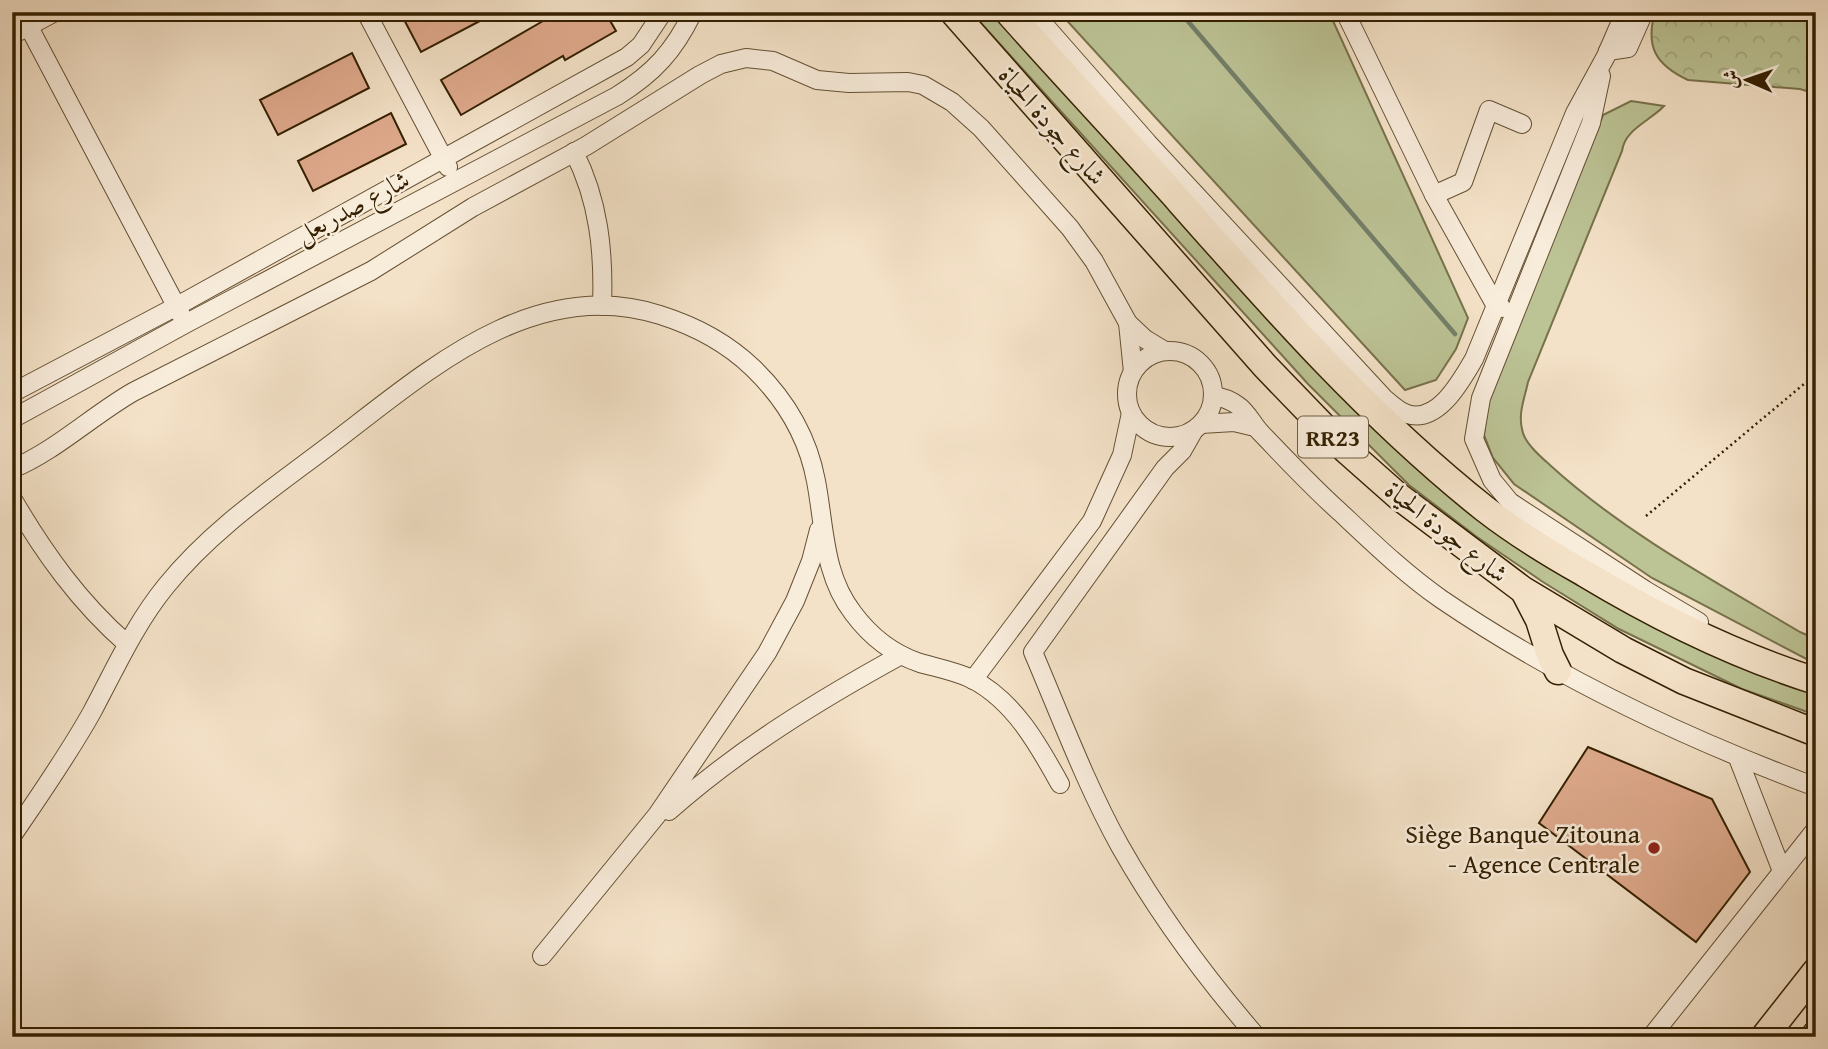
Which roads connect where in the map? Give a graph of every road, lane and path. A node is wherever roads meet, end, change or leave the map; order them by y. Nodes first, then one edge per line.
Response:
1 (55, 12) edge
2 (366, 12) edge
3 (663, 12) edge
4 (693, 12) edge
5 (953, 12) edge
6 (1008, 12) edge
7 (1033, 12) edge
8 (1345, 12) edge
9 (1625, 12) edge
10 (1644, 12) edge
11 (20, 24) edge
12 (1607, 54) junction
13 (1522, 124) dead end
14 (575, 152) junction
15 (444, 159) junction
16 (456, 180) junction
17 (1434, 195) junction
18 (177, 306) junction
19 (602, 306) junction
20 (1496, 306) junction
21 (1515, 312) junction
22 (1128, 323) junction
23 (186, 324) junction
24 (1165, 351) junction
25 (1133, 372) junction
26 (1816, 374) edge
27 (12, 393) edge
28 (1213, 396) junction
29 (1131, 413) junction
30 (12, 419) edge
31 (1197, 427) junction
32 (1255, 427) junction
33 (1154, 434) junction
34 (1122, 455) junction
35 (1166, 468) junction
36 (12, 469) edge
37 (12, 498) edge
38 (1646, 516) dead end
39 (821, 520) junction
40 (1523, 590) junction
41 (127, 644) junction
42 (901, 655) junction
43 (1558, 671) junction
44 (1808, 679) edge
45 (973, 680) junction
46 (1816, 733) edge
47 (699, 755) junction
48 (1738, 758) junction
49 (715, 772) junction
50 (1060, 784) dead end
51 (1816, 787) edge
52 (1816, 829) edge
53 (12, 836) edge
54 (640, 838) junction
55 (1782, 872) junction
56 (542, 956) dead end
57 (1816, 971) edge
58 (1257, 1037) edge
59 (1651, 1037) edge
60 (1764, 1037) edge

1 - 11 street
2 - 15 street
3 - 15 street, شارع صدربعل
4 - 16 street, شارع صدربعل
5 - 40 highway, شارع جودة الحياة / RR23
6 - 44 highway, شارع جودة الحياة / RR23
7 - 20 street
8 - 17 street
9 - 12 street
10 - 12 street
11 - 18 street
12 - 20 street
12 - 21 street
13 - 17 street
14 - 19 street
14 - 22 street
14 - 36 street
15 - 16 street
15 - 18 street, شارع صدربعل
16 - 23 street, شارع صدربعل
17 - 20 street
18 - 23 street
18 - 27 street, شارع صدربعل
19 - 39 street
19 - 41 street
20 - 21 street
21 - 44 street
22 - 24 street
22 - 25 street
23 - 30 street, شارع صدربعل
24 - 25 street
24 - 28 street
25 - 29 street
26 - 38 path
28 - 31 street
28 - 32 street
29 - 33 street
29 - 34 street
31 - 32 street
31 - 33 street
31 - 35 street
32 - 43 street
33 - 34 street
33 - 35 street
34 - 45 street
35 - 58 street
37 - 41 street
39 - 42 street
39 - 47 street
40 - 43 highway
40 - 46 highway, شارع جودة الحياة / RR23
41 - 53 street
42 - 45 street
42 - 49 street
43 - 48 street
45 - 50 street
47 - 49 street
47 - 54 street
48 - 51 street
48 - 55 street
49 - 54 street
52 - 55 street
54 - 56 street
55 - 59 street
57 - 60 highway

